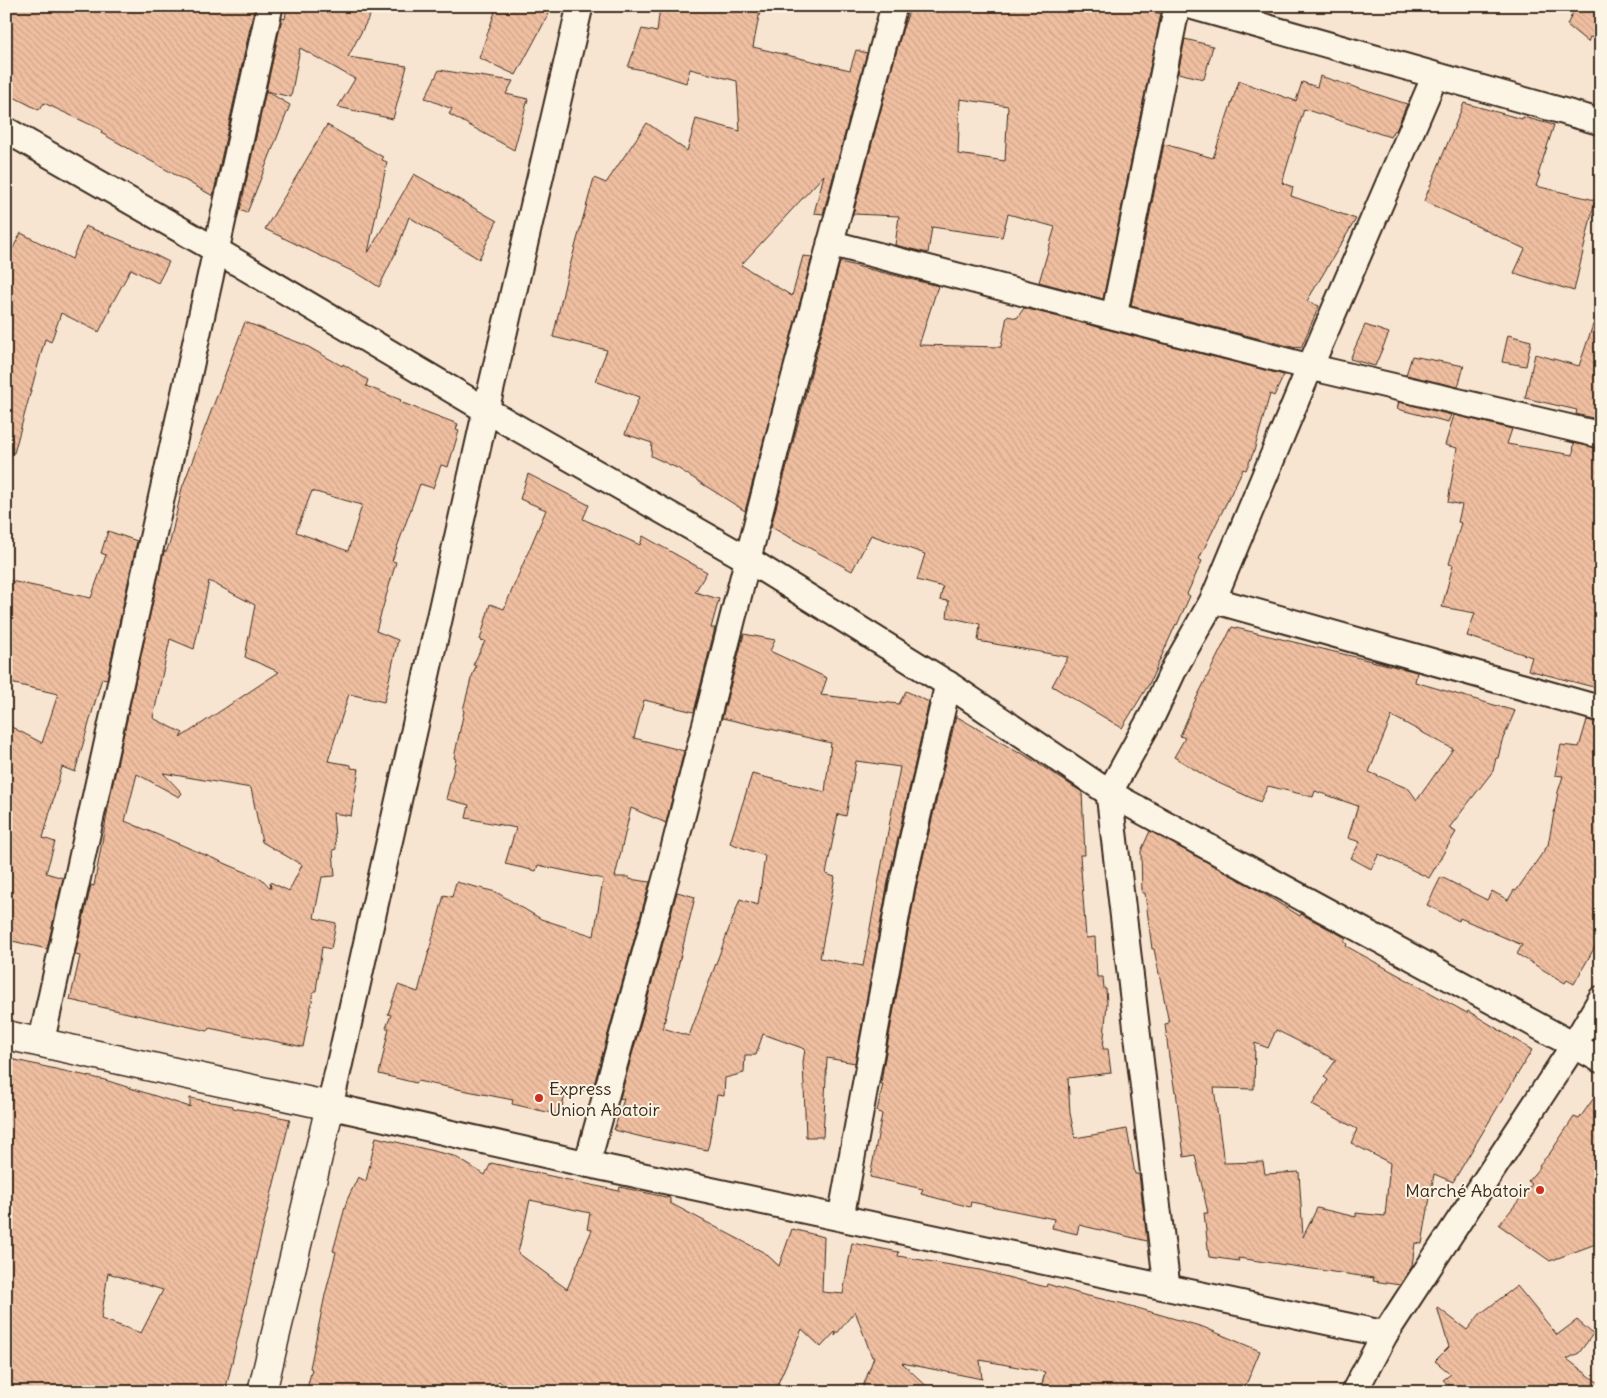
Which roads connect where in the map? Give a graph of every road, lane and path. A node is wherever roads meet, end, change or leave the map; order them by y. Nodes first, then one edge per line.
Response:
1 (270, 6) edge
2 (580, 6) edge
3 (894, 6) edge
4 (1177, 6) edge
5 (1191, 6) edge
6 (1435, 76) junction
7 (1601, 122) edge
8 (6, 130) edge
9 (830, 243) junction
10 (216, 250) junction
11 (1114, 316) junction
12 (1310, 367) junction
13 (486, 410) junction
14 (1601, 434) edge
15 (747, 559) junction
16 (1213, 600) junction
17 (948, 684) junction
18 (1601, 709) edge
19 (1109, 793) junction
20 (1601, 1000) edge
21 (6, 1035) edge
22 (41, 1043) junction
23 (1574, 1045) junction
24 (1601, 1060) edge
25 (330, 1106) junction
26 (587, 1164) junction
27 (841, 1217) junction
28 (1167, 1287) junction
29 (1385, 1334) junction
30 (1360, 1390) edge
31 (262, 1392) edge

1 - 10 street
2 - 13 street
3 - 9 street
4 - 11 street
5 - 6 street
6 - 7 street
6 - 12 street
8 - 10 street
9 - 11 street
9 - 15 street
10 - 13 street
10 - 22 street
11 - 12 street
12 - 14 street
12 - 16 street
13 - 15 street
13 - 25 street
15 - 17 street
15 - 26 street
16 - 18 street
16 - 19 street
17 - 19 street
17 - 27 street
19 - 23 street
19 - 28 street
20 - 23 street
21 - 22 main road
22 - 25 main road
23 - 24 street
23 - 29 street
25 - 26 street
25 - 31 main road
26 - 27 street
27 - 28 street
28 - 29 street
29 - 30 street

